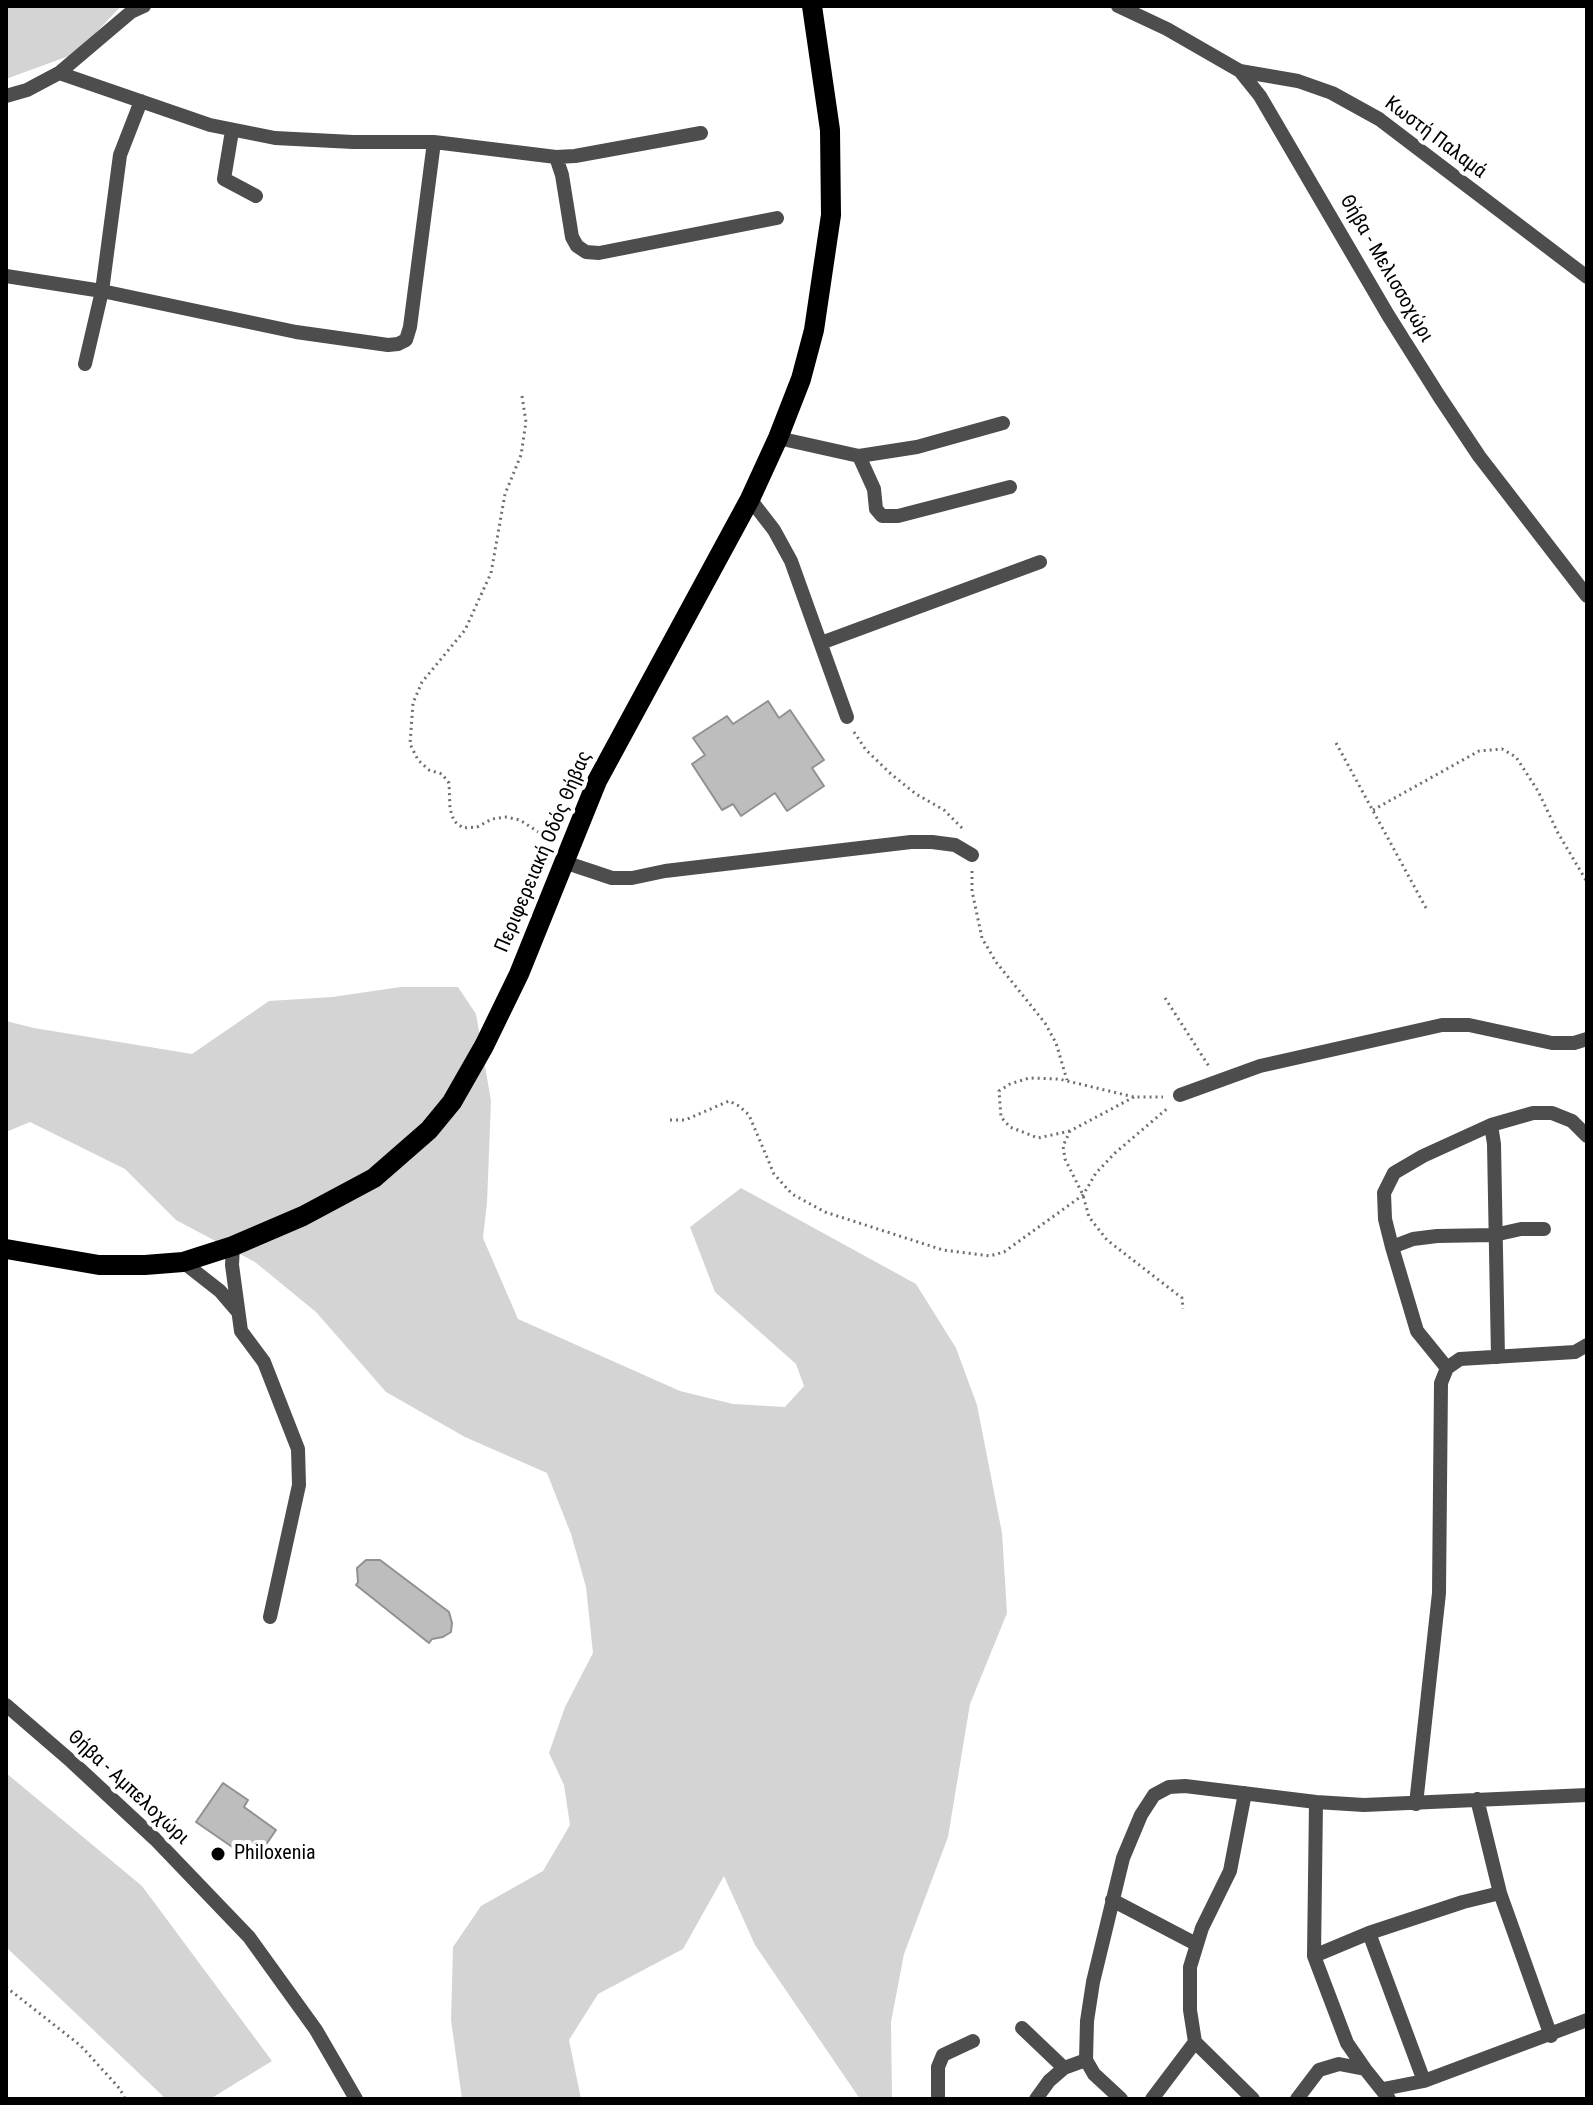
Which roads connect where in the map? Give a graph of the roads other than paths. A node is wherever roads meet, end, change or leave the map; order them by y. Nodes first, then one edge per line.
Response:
1 (144, 6) edge
2 (796, 6) edge
3 (812, 6) edge
4 (1118, 6) edge
5 (820, 60) junction
6 (1240, 71) junction
7 (59, 73) junction
8 (27, 90) junction
9 (6, 96) edge
10 (141, 101) junction
11 (6, 107) edge
12 (232, 131) junction
13 (701, 133) dead end
14 (434, 142) junction
15 (556, 157) junction
16 (256, 196) dead end
17 (777, 218) dead end
18 (6, 276) edge
19 (1587, 277) edge
20 (102, 291) junction
21 (85, 364) dead end
22 (1003, 423) dead end
23 (778, 438) junction
24 (859, 456) junction
25 (1010, 487) dead end
26 (750, 499) junction
27 (1040, 562) dead end
28 (1587, 596) edge
29 (821, 643) junction
30 (847, 717) road end
31 (567, 855) junction
32 (972, 855) road end
33 (1587, 1039) edge
34 (1180, 1095) road end
35 (1491, 1125) junction
36 (1587, 1136) edge
37 (1544, 1229) dead end
38 (1494, 1235) junction
39 (233, 1246) junction
40 (1392, 1247) junction
41 (6, 1249) edge
42 (183, 1262) junction
43 (238, 1312) junction
44 (1587, 1345) edge
45 (1498, 1357) junction
46 (1447, 1368) junction
47 (270, 1617) dead end
48 (6, 1705) edge
49 (1245, 1793) junction
50 (1587, 1795) edge
51 (1477, 1799) junction
52 (1316, 1802) junction
53 (1416, 1804) junction
54 (1500, 1893) junction
55 (1112, 1900) junction
56 (1369, 1933) junction
57 (1196, 1944) junction
58 (1314, 1956) junction
59 (1587, 2020) edge
60 (1022, 2028) dead end
61 (1551, 2036) junction
62 (973, 2041) dead end
63 (1195, 2042) junction
64 (1086, 2060) junction
65 (1064, 2068) junction
66 (1365, 2069) junction
67 (1424, 2081) junction
68 (1386, 2094) edge
69 (356, 2099) edge
70 (938, 2099) edge
71 (1036, 2099) edge
72 (1121, 2099) edge
73 (1152, 2099) edge
74 (1253, 2099) edge
75 (1297, 2099) edge

1 - 7 street
2 - 5 main road, Περιφερειακή Οδός Θήβας
3 - 5 main road, Περιφερειακή Οδός Θήβας
4 - 6 street, Θήβα - Μελισσοχώρι
5 - 23 main road, Περιφερειακή Οδός Θήβας
6 - 19 street, Κωστή Παλαμά
6 - 28 street, Θήβα - Μελισσοχώρι
7 - 8 street
7 - 10 street
8 - 9 street
8 - 11 street
10 - 12 street
10 - 20 street
12 - 14 street
12 - 16 street
13 - 15 street
14 - 15 street
14 - 20 street
15 - 17 street
18 - 20 street
20 - 21 street
22 - 24 street
23 - 24 street
23 - 26 main road, Περιφερειακή Οδός Θήβας
24 - 25 street
26 - 29 street
26 - 31 main road, Περιφερειακή Οδός Θήβας
27 - 29 street
29 - 30 street
31 - 32 street
31 - 39 main road, Περιφερειακή Οδός Θήβας
33 - 34 street
35 - 36 street
35 - 38 street
35 - 40 street
37 - 38 street
38 - 40 street
38 - 45 street
39 - 42 main road, Περιφερειακή Οδός Θήβας
39 - 43 street
40 - 46 street
41 - 42 main road, Περιφερειακή Οδός Θήβας
42 - 43 street
43 - 47 street
44 - 45 street
45 - 46 street
46 - 53 street
48 - 69 street, Θήβα - Αμπελοχώρι
49 - 52 street
49 - 55 street
49 - 57 street
50 - 51 street
51 - 53 street
51 - 54 street
52 - 53 street
52 - 58 street
54 - 56 street
54 - 61 street
55 - 57 street
55 - 64 street
56 - 58 street
56 - 67 street
57 - 63 street
58 - 66 street
59 - 61 street
60 - 65 street
61 - 67 street
62 - 70 street
63 - 73 street
63 - 74 street
64 - 65 street
64 - 72 street
65 - 71 street
66 - 68 street
66 - 75 street
67 - 68 street

